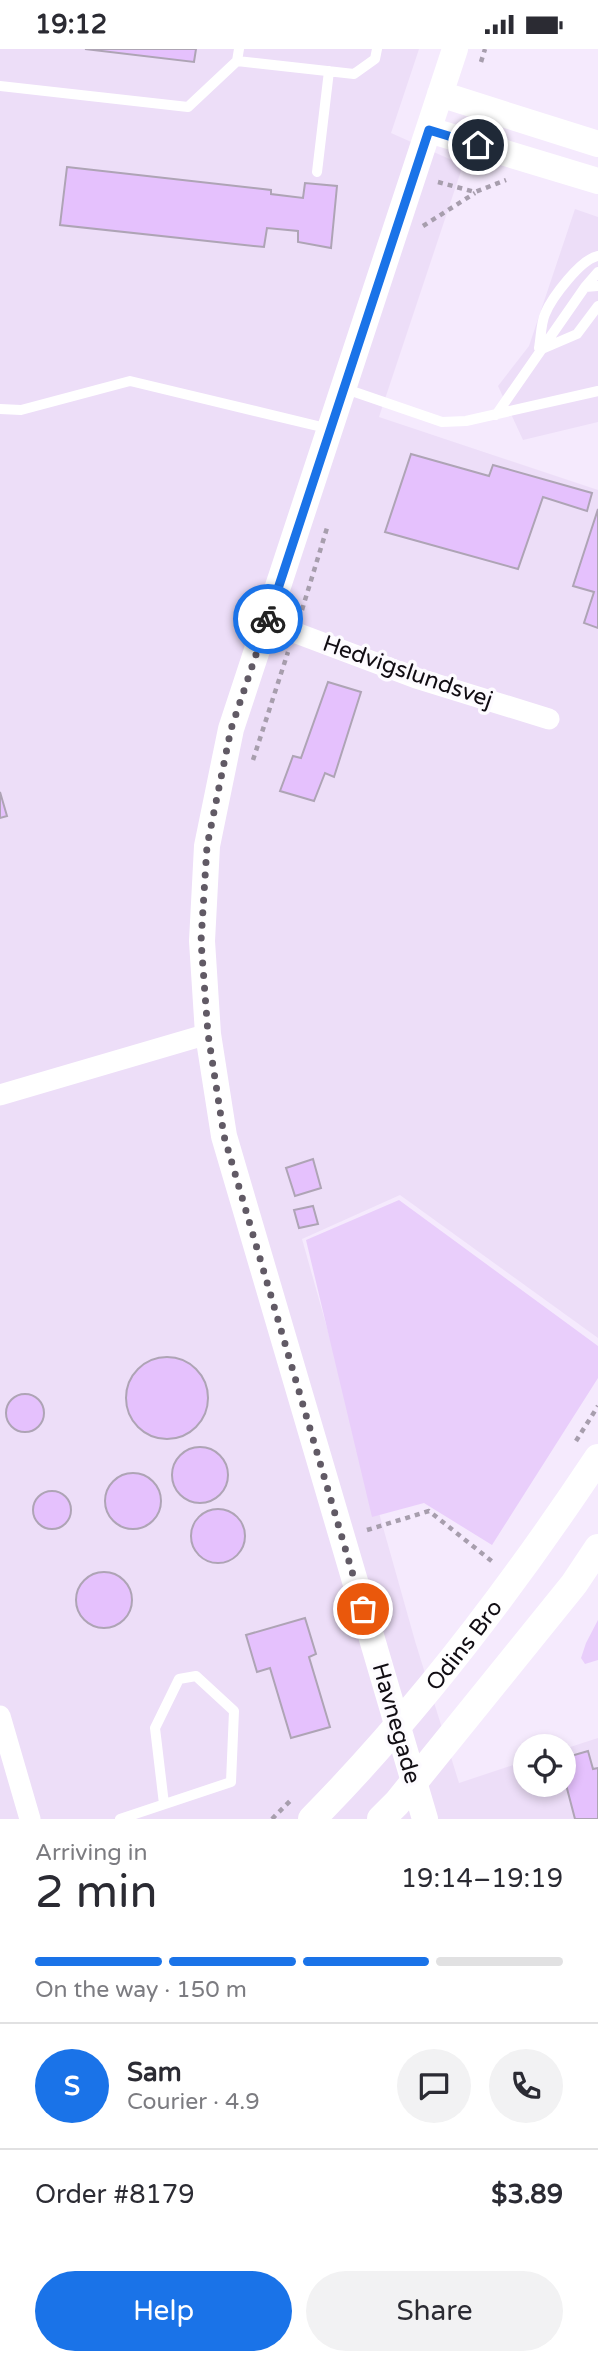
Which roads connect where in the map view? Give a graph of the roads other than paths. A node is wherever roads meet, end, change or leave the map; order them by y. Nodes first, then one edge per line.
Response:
1 (377, 49) edge
2 (455, 49) edge
3 (238, 55) edge
4 (329, 71) junction
5 (0, 86) edge
6 (440, 94) junction
7 (429, 130) junction
8 (598, 143) edge
9 (317, 172) dead end
10 (598, 181) edge
11 (598, 256) edge
12 (598, 272) edge
13 (598, 286) edge
14 (585, 287) junction
15 (598, 306) edge
16 (539, 350) junction
17 (343, 388) junction
18 (598, 391) edge
19 (0, 409) edge
20 (496, 415) junction
21 (330, 429) junction
22 (267, 622) junction
23 (549, 719) dead end
24 (208, 1034) junction
25 (0, 1095) edge
26 (598, 1458) edge
27 (598, 1548) edge
28 (0, 1716) edge
29 (164, 1804) junction
30 (30, 1819) edge
31 (120, 1819) edge
32 (312, 1819) edge
33 (382, 1819) edge
34 (425, 1819) edge

1 - 4 lane
2 - 6 street, Havnegade
3 - 4 lane
3 - 5 lane
4 - 9 lane
6 - 7 street, Havnegade
6 - 8 street
7 - 10 street
7 - 17 street, Havnegade
11 - 16 lane
12 - 14 lane
13 - 14 lane
14 - 16 lane
15 - 16 lane
16 - 20 lane
17 - 20 lane
17 - 21 street, Havnegade
18 - 20 lane
19 - 21 lane
21 - 22 street, Havnegade
22 - 23 street, Hedvigslundsvej
22 - 24 street, Havnegade
24 - 25 street
24 - 34 street, Havnegade
26 - 32 main road, Odins Bro
27 - 33 main road, Odins Bro
28 - 30 street
29 - 29 lane
29 - 31 lane

